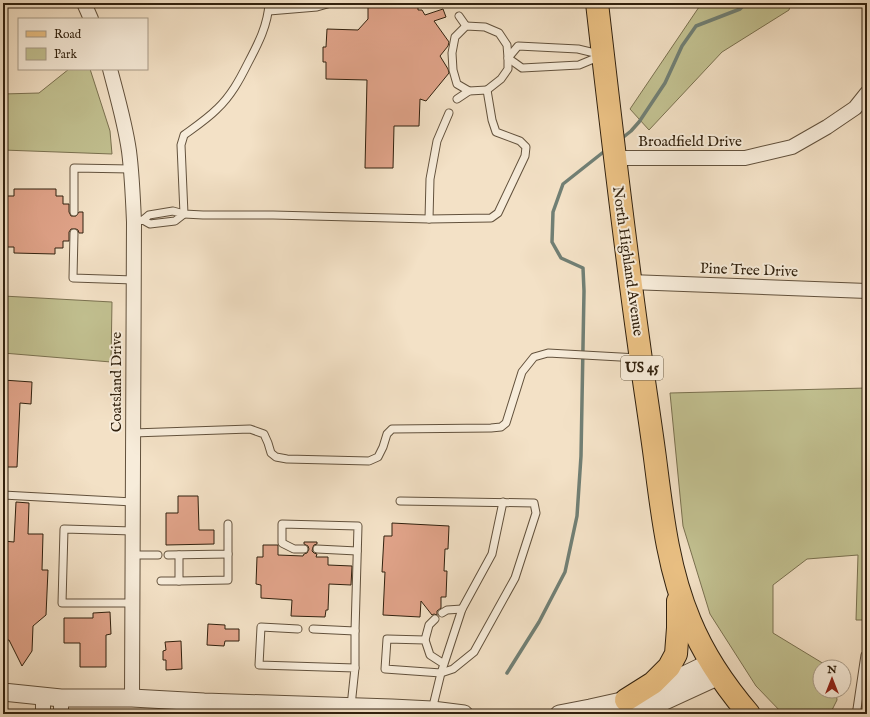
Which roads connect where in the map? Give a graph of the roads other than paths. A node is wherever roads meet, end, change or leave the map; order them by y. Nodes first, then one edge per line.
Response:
1 (84, 3) edge
2 (269, 3) edge
3 (331, 3) edge
4 (597, 3) edge
5 (269, 11) junction
6 (459, 16) dead end
7 (91, 18) edge
8 (466, 26) junction
9 (603, 55) junction
10 (508, 58) junction
11 (110, 70) edge
12 (487, 90) junction
13 (469, 91) junction
14 (867, 93) edge
15 (457, 99) dead end
16 (449, 113) dead end
17 (614, 158) junction
18 (131, 168) junction
19 (74, 212) dead end
20 (184, 214) junction
21 (429, 219) junction
22 (139, 221) junction
23 (74, 233) dead end
24 (134, 280) junction
25 (630, 282) junction
26 (867, 292) edge
27 (641, 358) junction
28 (133, 433) junction
29 (3, 495) edge
30 (400, 501) dead end
31 (133, 502) junction
32 (503, 502) junction
33 (228, 524) dead end
34 (133, 531) junction
35 (304, 549) dead end
36 (317, 549) dead end
37 (357, 551) junction
38 (228, 554) junction
39 (133, 555) junction
40 (158, 555) dead end
41 (168, 555) dead end
42 (179, 555) junction
43 (161, 581) dead end
44 (179, 581) junction
45 (678, 588) junction
46 (133, 603) junction
47 (462, 609) junction
48 (442, 613) dead end
49 (435, 619) dead end
50 (298, 629) dead end
51 (313, 629) dead end
52 (355, 631) junction
53 (425, 640) junction
54 (865, 655) dead end
55 (444, 664) junction
56 (355, 668) junction
57 (715, 669) junction
58 (441, 673) junction
59 (3, 692) edge
60 (43, 696) junction
61 (132, 698) junction
62 (61, 706) edge
63 (197, 706) edge
64 (351, 706) junction
65 (628, 707) edge
66 (432, 710) junction
67 (43, 714) edge
68 (464, 714) edge
69 (559, 714) edge
70 (749, 714) edge
71 (856, 714) edge

1 - 7 street
2 - 5 lane
3 - 5 lane
4 - 9 main road, North Highland Avenue / US 45
5 - 20 lane
6 - 8 lane
8 - 10 lane
8 - 13 lane
9 - 10 lane
9 - 10 lane
9 - 17 main road, North Highland Avenue / US 45
10 - 12 lane
11 - 18 street, Coatsland Drive
12 - 13 lane
12 - 21 lane
13 - 15 lane
14 - 17 street, Broadfield Drive
16 - 21 lane
17 - 25 main road, North Highland Avenue / US 45
18 - 19 lane
18 - 22 street, Coatsland Drive
20 - 21 lane
20 - 22 lane
22 - 24 street, Coatsland Drive
23 - 24 lane
24 - 28 street, Coatsland Drive
25 - 26 street, Pine Tree Drive
25 - 27 main road, North Highland Avenue / US 45
27 - 28 lane
27 - 45 main road, North Highland Avenue / US 45
28 - 31 street, Coatsland Drive
29 - 31 lane
30 - 32 lane
31 - 34 street, Coatsland Drive
32 - 47 lane
32 - 58 lane
33 - 38 lane
34 - 39 street, Coatsland Drive
34 - 46 lane
35 - 37 lane
36 - 37 lane
37 - 52 lane
38 - 42 lane
38 - 44 lane
39 - 40 lane
39 - 46 street, Coatsland Drive
41 - 42 lane
42 - 44 lane
43 - 44 lane
45 - 57 main road, North Highland Avenue / US 45
45 - 65 main road
46 - 61 street, Coatsland Drive
47 - 48 lane
47 - 55 lane
49 - 53 lane
50 - 56 lane
51 - 52 lane
52 - 56 lane
53 - 55 lane
53 - 58 lane
54 - 71 lane
55 - 58 lane
56 - 64 lane
57 - 65 street
57 - 70 main road, North Highland Avenue / US 45
58 - 66 lane
59 - 60 street
60 - 62 street
60 - 67 street
61 - 62 street
61 - 63 street
63 - 64 street
64 - 66 street
65 - 69 street
66 - 68 street

